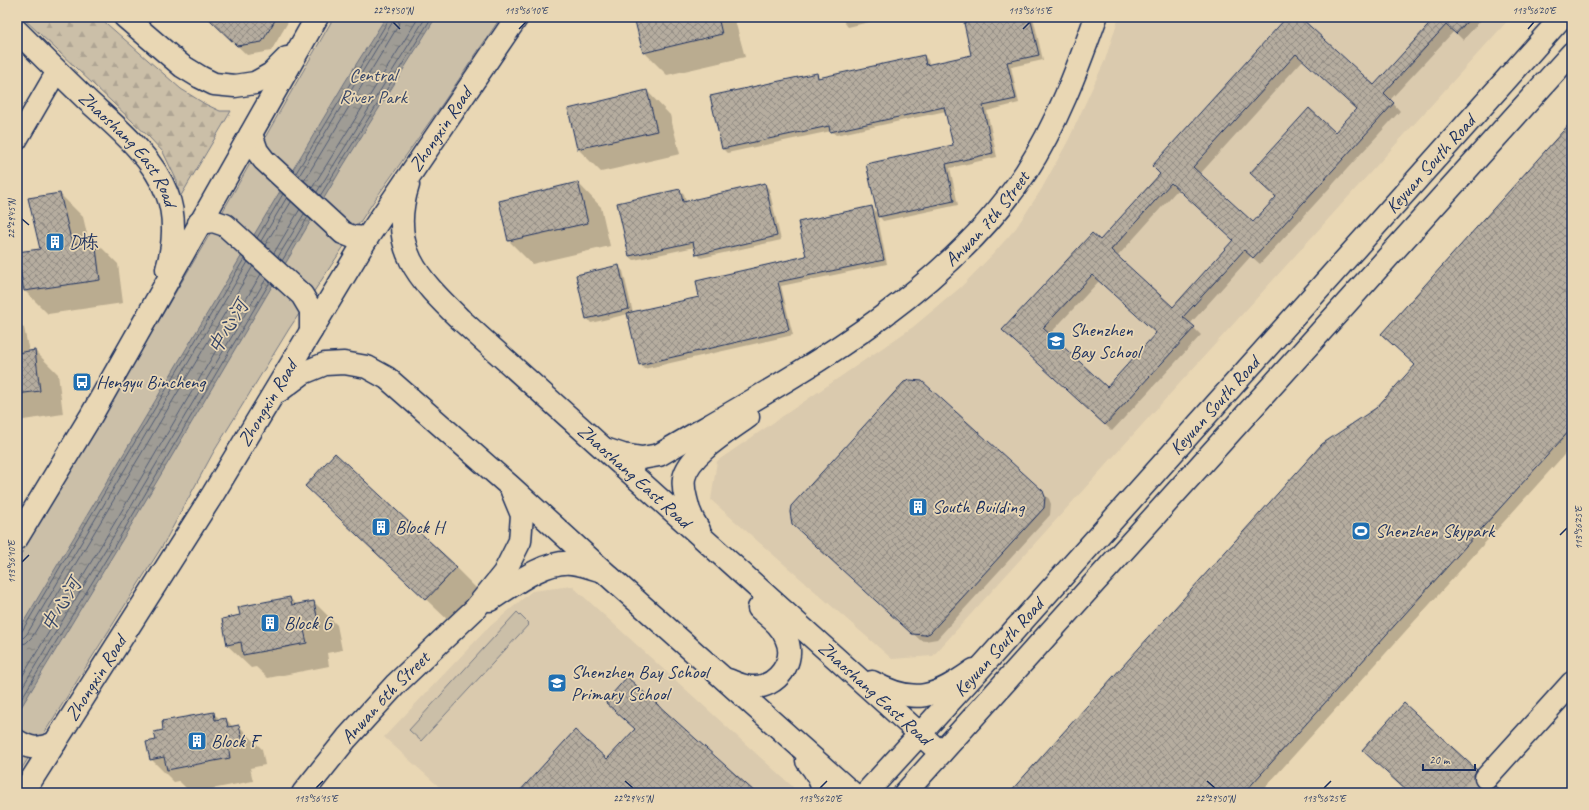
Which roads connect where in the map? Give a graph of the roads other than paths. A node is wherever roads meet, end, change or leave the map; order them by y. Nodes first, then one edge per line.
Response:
1 (124, 17) edge
2 (517, 17) edge
3 (1096, 17) edge
4 (1562, 17) edge
5 (17, 22) edge
6 (312, 25) edge
7 (17, 31) edge
8 (39, 53) junction
9 (1572, 53) edge
10 (57, 71) junction
11 (251, 134) junction
12 (17, 140) edge
13 (418, 163) junction
14 (200, 223) junction
15 (367, 238) junction
16 (159, 295) junction
17 (311, 331) junction
18 (811, 366) junction
19 (270, 398) junction
20 (603, 448) junction
21 (510, 486) junction
22 (17, 538) edge
23 (711, 545) junction
24 (602, 570) junction
25 (475, 609) junction
26 (985, 663) junction
27 (850, 671) junction
28 (726, 680) junction
29 (1572, 683) edge
30 (786, 733) junction
31 (920, 734) junction
32 (55, 743) junction
33 (20, 750) edge
34 (942, 753) junction
35 (1486, 778) tunnel mouth
36 (26, 789) edge
37 (303, 793) edge
38 (823, 793) edge
39 (852, 793) edge
40 (866, 793) edge
41 (905, 793) edge

1 - 6 main road
2 - 13 main road, Zhongxin Road
3 - 18 main road, Anwan 7th Street
4 - 26 main road, Keyuan South Road
5 - 8 main road
6 - 11 main road
7 - 8 main road, Zhaoshang East Road
8 - 10 main road, Zhaoshang East Road
9 - 34 main road, Keyuan South Road
10 - 12 street
10 - 16 main road, Zhaoshang East Road
11 - 14 main road
11 - 15 main road
13 - 15 main road, Zhongxin Road
13 - 20 main road, Zhaoshang East Road
14 - 16 main road
14 - 17 main road
15 - 17 main road, Zhongxin Road
16 - 22 main road
17 - 19 main road, Zhongxin Road
18 - 20 main road
18 - 23 main road
19 - 21 main road
19 - 32 main road, Zhongxin Road
20 - 23 main road, Zhaoshang East Road
21 - 24 main road
21 - 25 main road
23 - 27 main road, Zhaoshang East Road
23 - 28 main road
24 - 25 main road
24 - 28 main road
25 - 37 main road, Anwan 6th Street
26 - 27 main road
26 - 31 main road, Keyuan South Road
27 - 31 main road, Zhaoshang East Road
28 - 30 main road
29 - 35 main road
30 - 38 main road
30 - 39 main road
31 - 34 main road, Zhaoshang East Road
31 - 40 main road, Keyuan South Road
32 - 33 main road
32 - 36 main road, Zhongxin Road
33 - 36 main road
34 - 41 main road, Keyuan South Road

